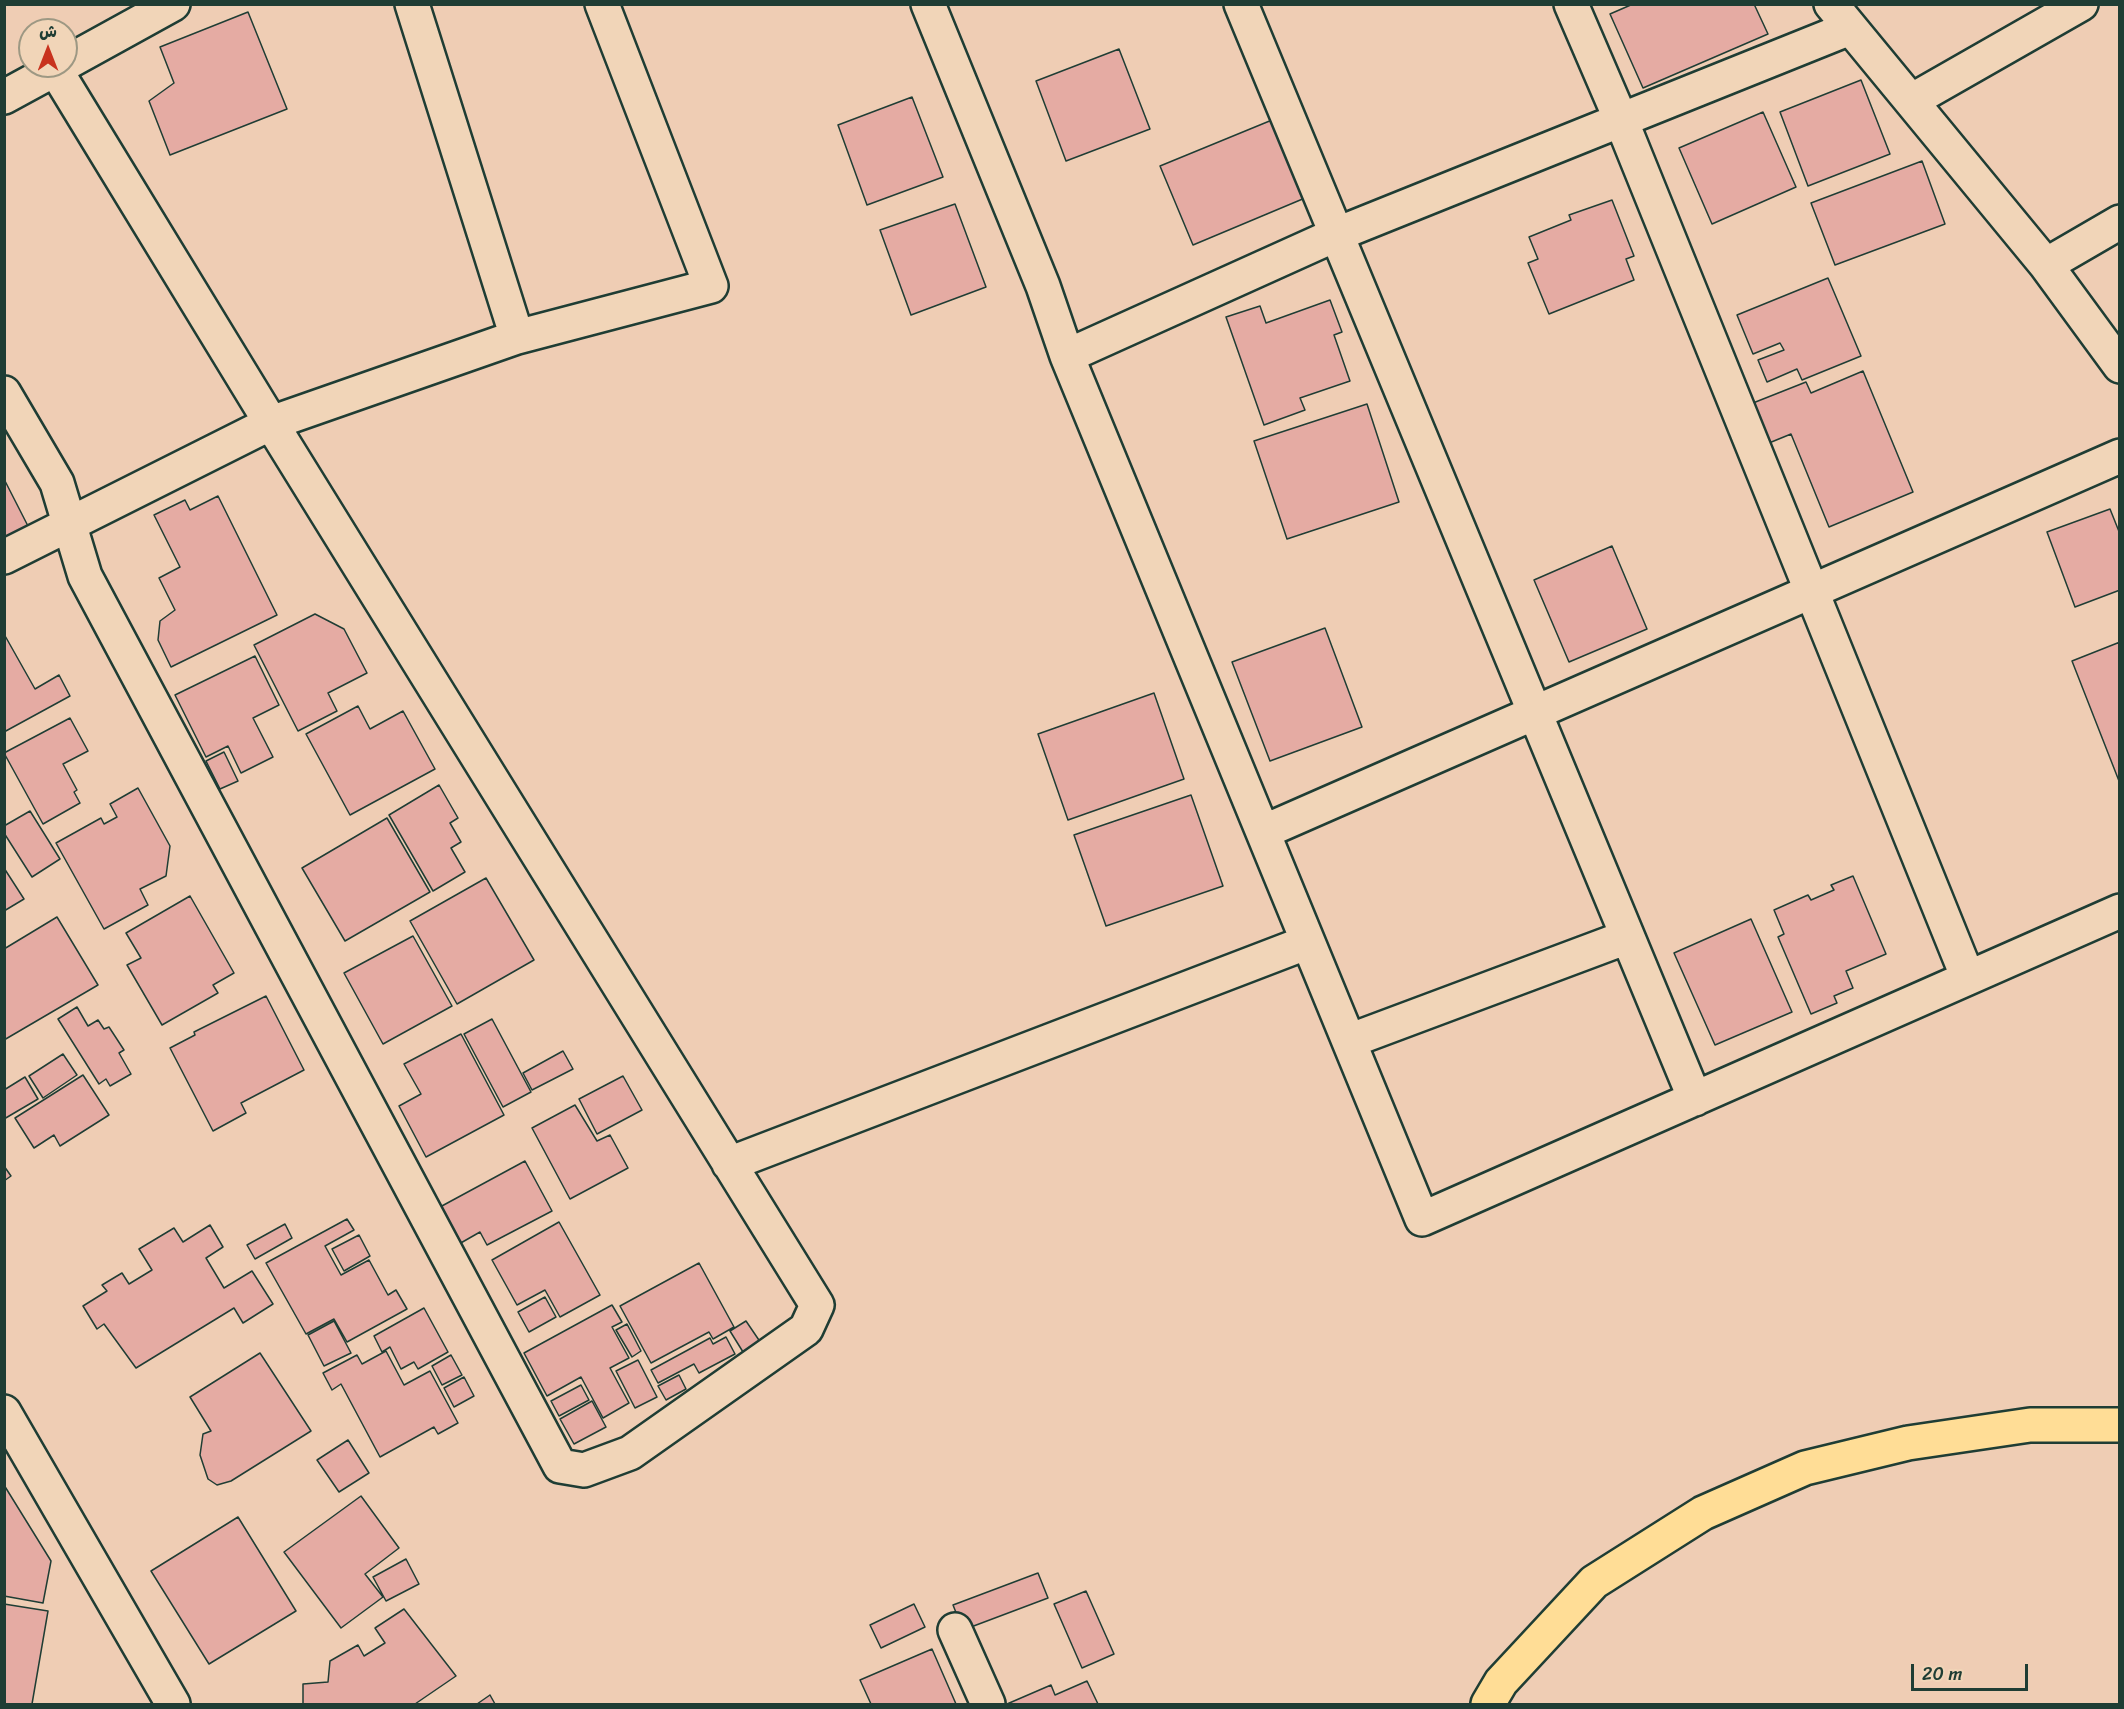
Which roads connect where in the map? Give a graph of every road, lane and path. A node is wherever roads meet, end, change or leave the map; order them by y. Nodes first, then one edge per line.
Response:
1 (173, 4) edge
2 (412, 4) edge
3 (602, 4) edge
4 (928, 4) edge
5 (1241, 4) edge
6 (1571, 4) edge
7 (2081, 4) edge
8 (1840, 16) edge
9 (78, 57) edge
10 (31, 78) edge
11 (68, 78) edge
12 (8, 87) edge
13 (1911, 101) junction
14 (1621, 120) junction
15 (2120, 222) edge
16 (1335, 235) junction
17 (2046, 265) junction
18 (517, 337) junction
19 (1067, 356) junction
20 (2120, 366) edge
21 (4, 393) edge
22 (271, 423) junction
23 (2120, 456) edge
24 (69, 526) junction
25 (4, 557) edge
26 (1811, 591) junction
27 (1533, 713) junction
28 (1263, 832) junction
29 (2120, 911) edge
30 (1627, 937) junction
31 (1308, 942) junction
32 (1968, 978) junction
33 (1349, 1041) junction
34 (1695, 1099) junction
35 (729, 1164) junction
36 (4, 1412) edge
37 (2120, 1425) edge
38 (19, 1458) edge
39 (955, 1630) dead end
40 (174, 1704) edge
41 (988, 1704) edge
42 (1488, 1704) edge

1 - 9 street
2 - 18 street
3 - 18 street
4 - 19 street
5 - 16 street
6 - 14 street
7 - 13 street
8 - 13 street
8 - 14 street
10 - 12 street
11 - 22 street
13 - 17 street
14 - 16 street
14 - 26 street
15 - 17 street
16 - 19 street
16 - 27 street
17 - 20 street
18 - 22 street
19 - 28 street
21 - 24 street
22 - 24 street
22 - 35 street
23 - 26 street
24 - 25 street
24 - 35 street
26 - 27 street
26 - 32 street
27 - 28 street
27 - 30 street
28 - 31 street
29 - 32 street
30 - 33 street
30 - 34 street
31 - 33 street
31 - 35 street
32 - 34 street
33 - 34 street
36 - 38 street
37 - 42 highway
38 - 40 street
39 - 41 street

